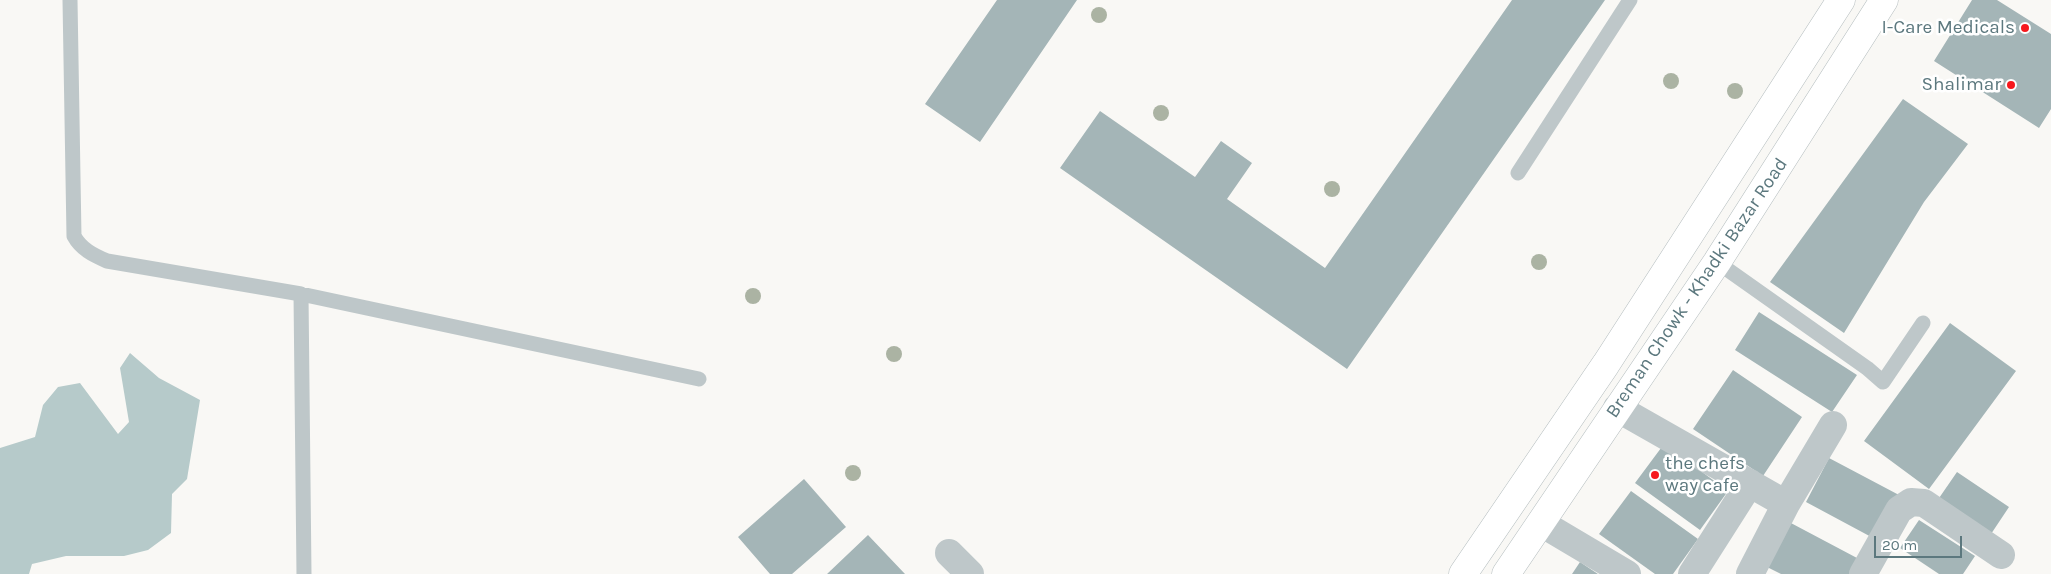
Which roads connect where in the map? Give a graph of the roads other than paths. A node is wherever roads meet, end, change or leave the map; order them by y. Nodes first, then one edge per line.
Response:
1 (70, 0) edge
2 (1630, 0) edge
3 (1841, 0) edge
4 (1884, 0) edge
5 (1518, 173) dead end
6 (1717, 262) junction
7 (301, 294) junction
8 (1923, 323) dead end
9 (698, 379) dead end
10 (1618, 408) junction
11 (1832, 425) dead end
12 (1750, 483) junction
13 (1786, 504) junction
14 (1541, 523) junction
15 (949, 553) dead end
16 (2001, 555) dead end
17 (304, 574) edge
18 (970, 574) edge
19 (1463, 574) edge
20 (1506, 574) edge
21 (1627, 574) edge
22 (1692, 574) edge
23 (1750, 574) edge
24 (1863, 574) edge

1 - 7 lane
2 - 5 lane
3 - 19 main road, Breman Chowk - Khadki Bazar Road
4 - 6 main road, Breman Chowk - Khadki Bazar Road
6 - 8 lane
6 - 10 main road, Breman Chowk - Khadki Bazar Road
7 - 9 lane
7 - 17 lane
10 - 12 street
10 - 14 main road, Breman Chowk - Khadki Bazar Road
11 - 13 street
12 - 13 street
12 - 22 street
13 - 23 street
14 - 20 main road, Breman Chowk - Khadki Bazar Road
14 - 21 street
15 - 18 street
16 - 24 street

